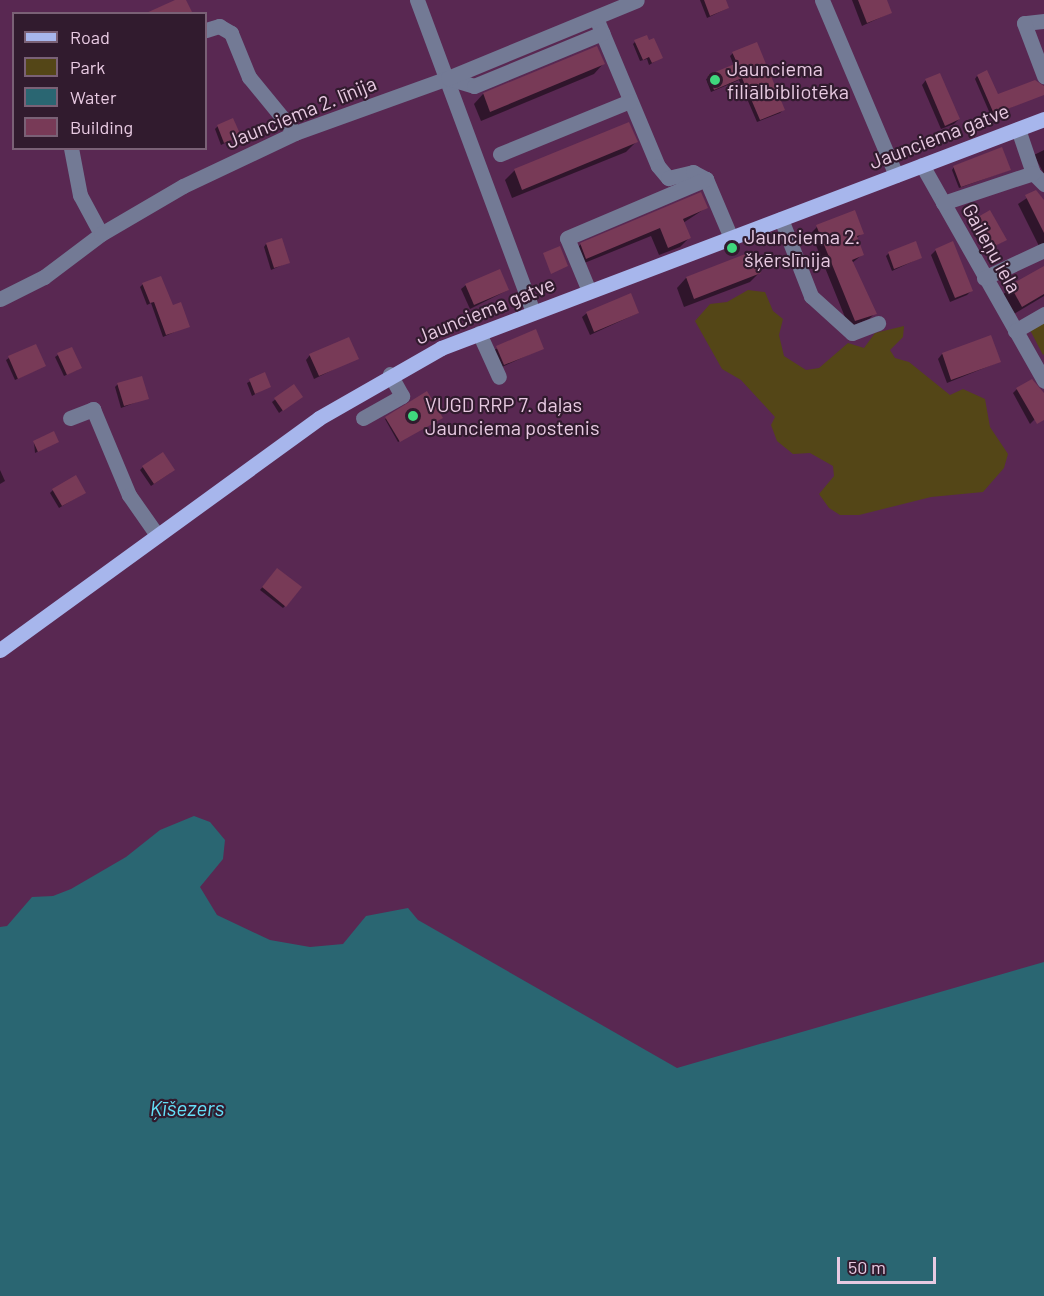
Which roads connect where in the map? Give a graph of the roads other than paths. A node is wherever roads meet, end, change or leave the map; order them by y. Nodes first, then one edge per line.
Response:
1 (417, 0) edge
2 (637, 0) edge
3 (822, 0) edge
4 (596, 18) junction
5 (1044, 21) edge
6 (207, 30) edge
7 (602, 33) junction
8 (1044, 76) edge
9 (448, 78) junction
10 (630, 101) junction
11 (1044, 119) edge
12 (1018, 129) junction
13 (295, 134) junction
14 (71, 150) edge
15 (500, 154) dead end
16 (922, 165) junction
17 (1033, 173) junction
18 (896, 175) junction
19 (706, 178) junction
20 (1044, 184) edge
21 (943, 203) junction
22 (781, 219) junction
23 (101, 234) junction
24 (731, 238) junction
25 (1044, 250) edge
26 (984, 278) junction
27 (589, 291) junction
28 (1, 297) edge
29 (533, 312) junction
30 (1044, 314) edge
31 (878, 323) dead end
32 (1015, 331) junction
33 (479, 333) junction
34 (390, 374) junction
35 (499, 377) dead end
36 (1044, 381) edge
37 (363, 417) dead end
38 (70, 418) dead end
39 (157, 535) junction
40 (0, 650) edge

1 - 9 street
2 - 4 street, Jaunciema 2. līnija
3 - 18 street
4 - 7 street
4 - 9 street, Jaunciema 2. līnija
5 - 8 street
6 - 13 street
7 - 9 street
7 - 10 street
9 - 13 street, Jaunciema 2. līnija
9 - 29 street
10 - 15 street
10 - 19 street
11 - 12 main road, Jaunciema gatve
12 - 16 main road, Jaunciema gatve
12 - 17 street
13 - 23 street, Jaunciema 2. līnija
14 - 23 street
16 - 18 main road, Jaunciema gatve
16 - 21 street, Gaileņu iela
17 - 20 street
17 - 21 street
18 - 22 main road, Jaunciema gatve
19 - 24 street
19 - 27 street
21 - 26 street, Gaileņu iela
22 - 24 main road, Jaunciema gatve
22 - 31 street
23 - 28 street, Jaunciema 2. līnija
24 - 27 main road, Jaunciema gatve
25 - 26 street
26 - 32 street, Gaileņu iela
27 - 29 main road, Jaunciema gatve
29 - 33 main road, Jaunciema gatve
30 - 32 street
32 - 36 street, Gaileņu iela
33 - 34 main road, Jaunciema gatve
33 - 35 street
34 - 37 street
34 - 39 main road, Jaunciema gatve
38 - 39 street
39 - 40 main road, Jaunciema gatve

